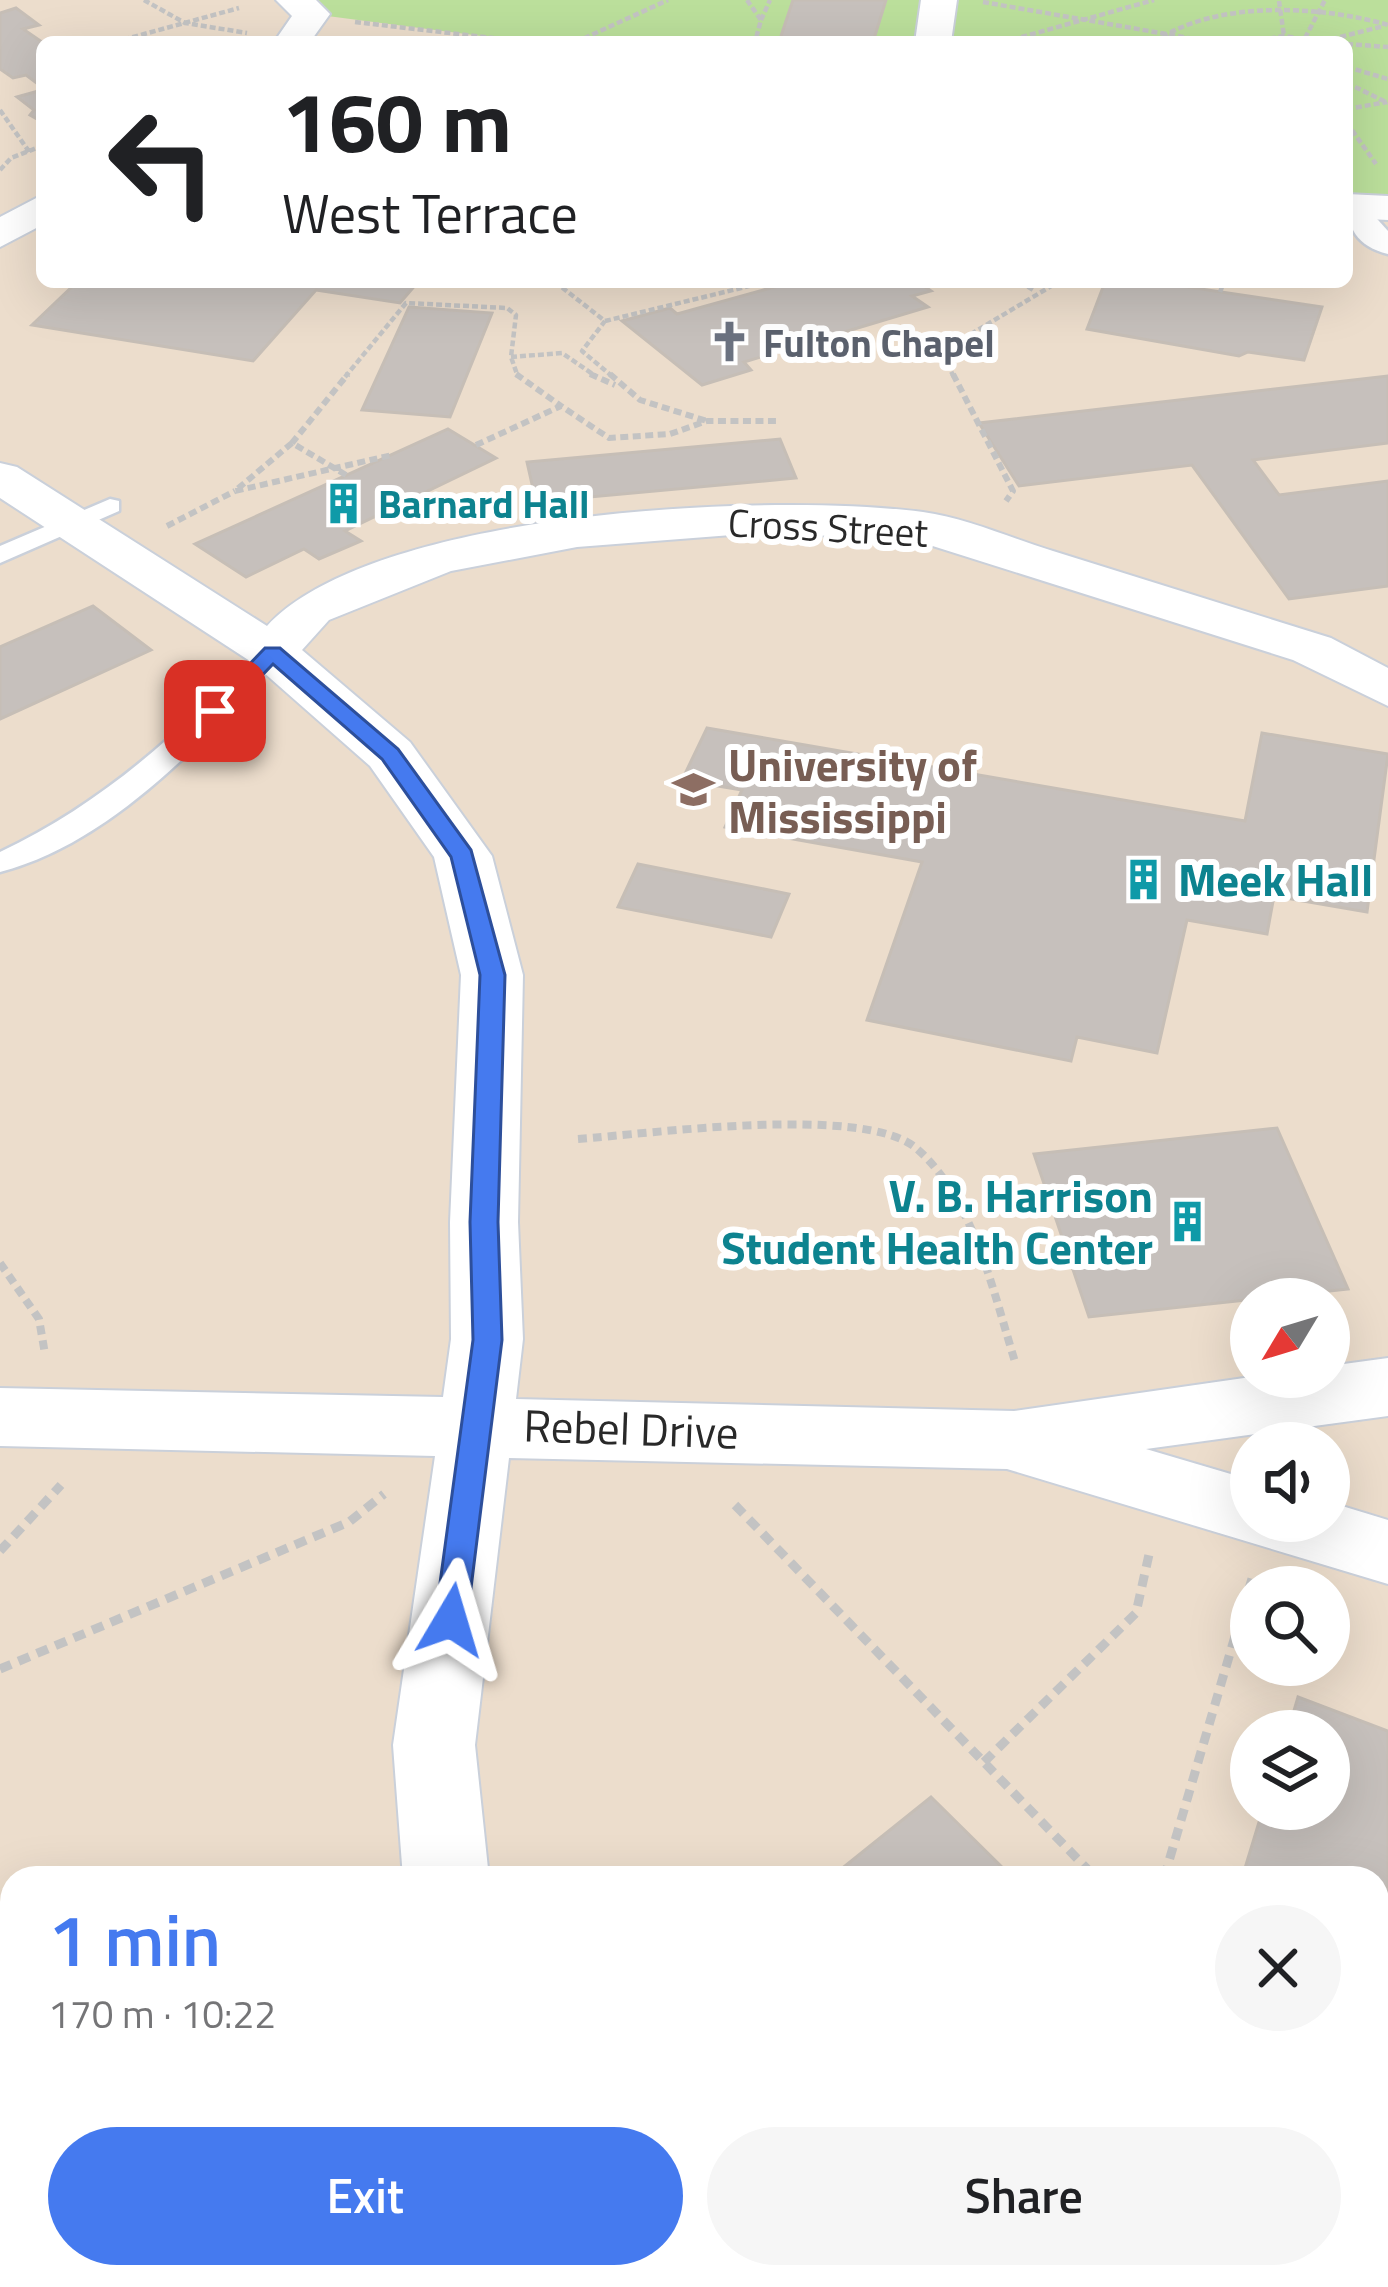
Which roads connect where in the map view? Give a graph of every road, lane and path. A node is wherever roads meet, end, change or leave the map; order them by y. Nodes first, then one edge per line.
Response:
1 (144, 0) edge
2 (641, 0) edge
3 (668, 0) edge
4 (748, 0) edge
5 (770, 0) edge
6 (939, 0) edge
7 (973, 0) edge
8 (1154, 0) edge
9 (1278, 1) edge
10 (1323, 3) edge
11 (239, 8) dead end
12 (628, 16) junction
13 (761, 20) junction
14 (1084, 20) junction
15 (185, 23) junction
16 (301, 23) edge
17 (1388, 25) edge
18 (1159, 33) junction
19 (1284, 35) junction
20 (137, 36) edge
21 (451, 36) edge
22 (589, 36) edge
23 (757, 36) edge
24 (934, 36) edge
25 (1026, 36) edge
26 (1158, 36) edge
27 (1177, 36) edge
28 (1279, 36) edge
29 (1291, 36) edge
30 (1306, 36) edge
31 (1344, 36) edge
32 (1353, 44) edge
33 (1388, 47) edge
34 (1353, 69) edge
35 (1388, 79) edge
36 (1353, 85) edge
37 (1387, 102) edge
38 (1353, 108) edge
39 (0, 110) edge
40 (1353, 132) edge
41 (36, 150) edge
42 (30, 153) junction
43 (0, 155) edge
44 (11, 158) junction
45 (27, 164) dead end
46 (0, 170) edge
47 (1387, 180) edge
48 (1353, 206) edge
49 (1388, 208) edge
50 (1353, 213) edge
51 (1388, 244) edge
52 (561, 288) edge
53 (732, 288) edge
54 (1030, 288) edge
55 (1043, 288) edge
56 (1222, 288) edge
57 (1035, 291) junction
58 (1220, 292) dead end
59 (604, 321) junction
60 (512, 357) junction
61 (622, 388) junction
62 (562, 406) junction
63 (707, 421) junction
64 (778, 421) dead end
65 (292, 443) junction
66 (476, 446) dead end
67 (392, 454) dead end
68 (331, 467) junction
69 (346, 476) dead end
70 (0, 478) edge
71 (235, 490) junction
72 (1000, 509) dead end
73 (92, 514) junction
74 (157, 532) dead end
75 (0, 555) edge
76 (272, 652) junction
77 (1388, 690) edge
78 (0, 862) edge
79 (578, 1138) dead end
80 (0, 1263) edge
81 (45, 1354) dead end
82 (1016, 1365) dead end
83 (1388, 1387) edge
84 (0, 1417) edge
85 (477, 1423) junction
86 (1007, 1439) junction
87 (61, 1485) dead end
88 (384, 1494) dead end
89 (735, 1504) dead end
90 (1230, 1521) edge
91 (1260, 1542) edge
92 (1322, 1542) edge
93 (1150, 1550) dead end
94 (0, 1552) edge
95 (1388, 1552) edge
96 (0, 1670) edge
97 (984, 1762) junction
98 (445, 1866) edge
99 (1084, 1866) edge
100 (1167, 1866) edge

1 - 15 path
2 - 12 path
3 - 12 path
4 - 13 path
5 - 13 path
6 - 24 street
7 - 14 path
8 - 14 path
9 - 10 path
9 - 18 path
9 - 19 path
10 - 17 path
10 - 30 path
11 - 15 path
12 - 22 path
13 - 23 path
14 - 18 path
14 - 25 path
15 - 16 path
15 - 20 path
16 - 21 path
17 - 31 path
18 - 26 path
18 - 27 path
19 - 28 path
19 - 29 path
32 - 33 path
34 - 35 path
36 - 37 path
37 - 38 path
39 - 42 path
40 - 47 path
41 - 42 path
42 - 44 path
43 - 44 path
44 - 45 path
44 - 46 path
48 - 49 street
50 - 51 street
52 - 59 path
53 - 59 path
54 - 57 path
55 - 57 path
56 - 58 path
57 - 72 path
59 - 61 path
60 - 61 path
60 - 62 path
60 - 65 path
61 - 63 path
62 - 63 path
62 - 66 path
63 - 64 path
65 - 68 path
65 - 71 path
67 - 68 path
68 - 69 path
68 - 71 path
70 - 73 street
71 - 74 path
73 - 75 lane
73 - 76 street
76 - 77 street, Cross Street
76 - 78 lane
76 - 85 street
79 - 82 path
80 - 81 path
83 - 86 street
84 - 85 street, Rebel Drive
85 - 86 street, Rebel Drive
85 - 98 street
86 - 90 street, Rebel Drive
87 - 94 path
88 - 96 path
89 - 97 path
91 - 100 path
92 - 95 street, Rebel Drive
93 - 97 path
97 - 99 path

